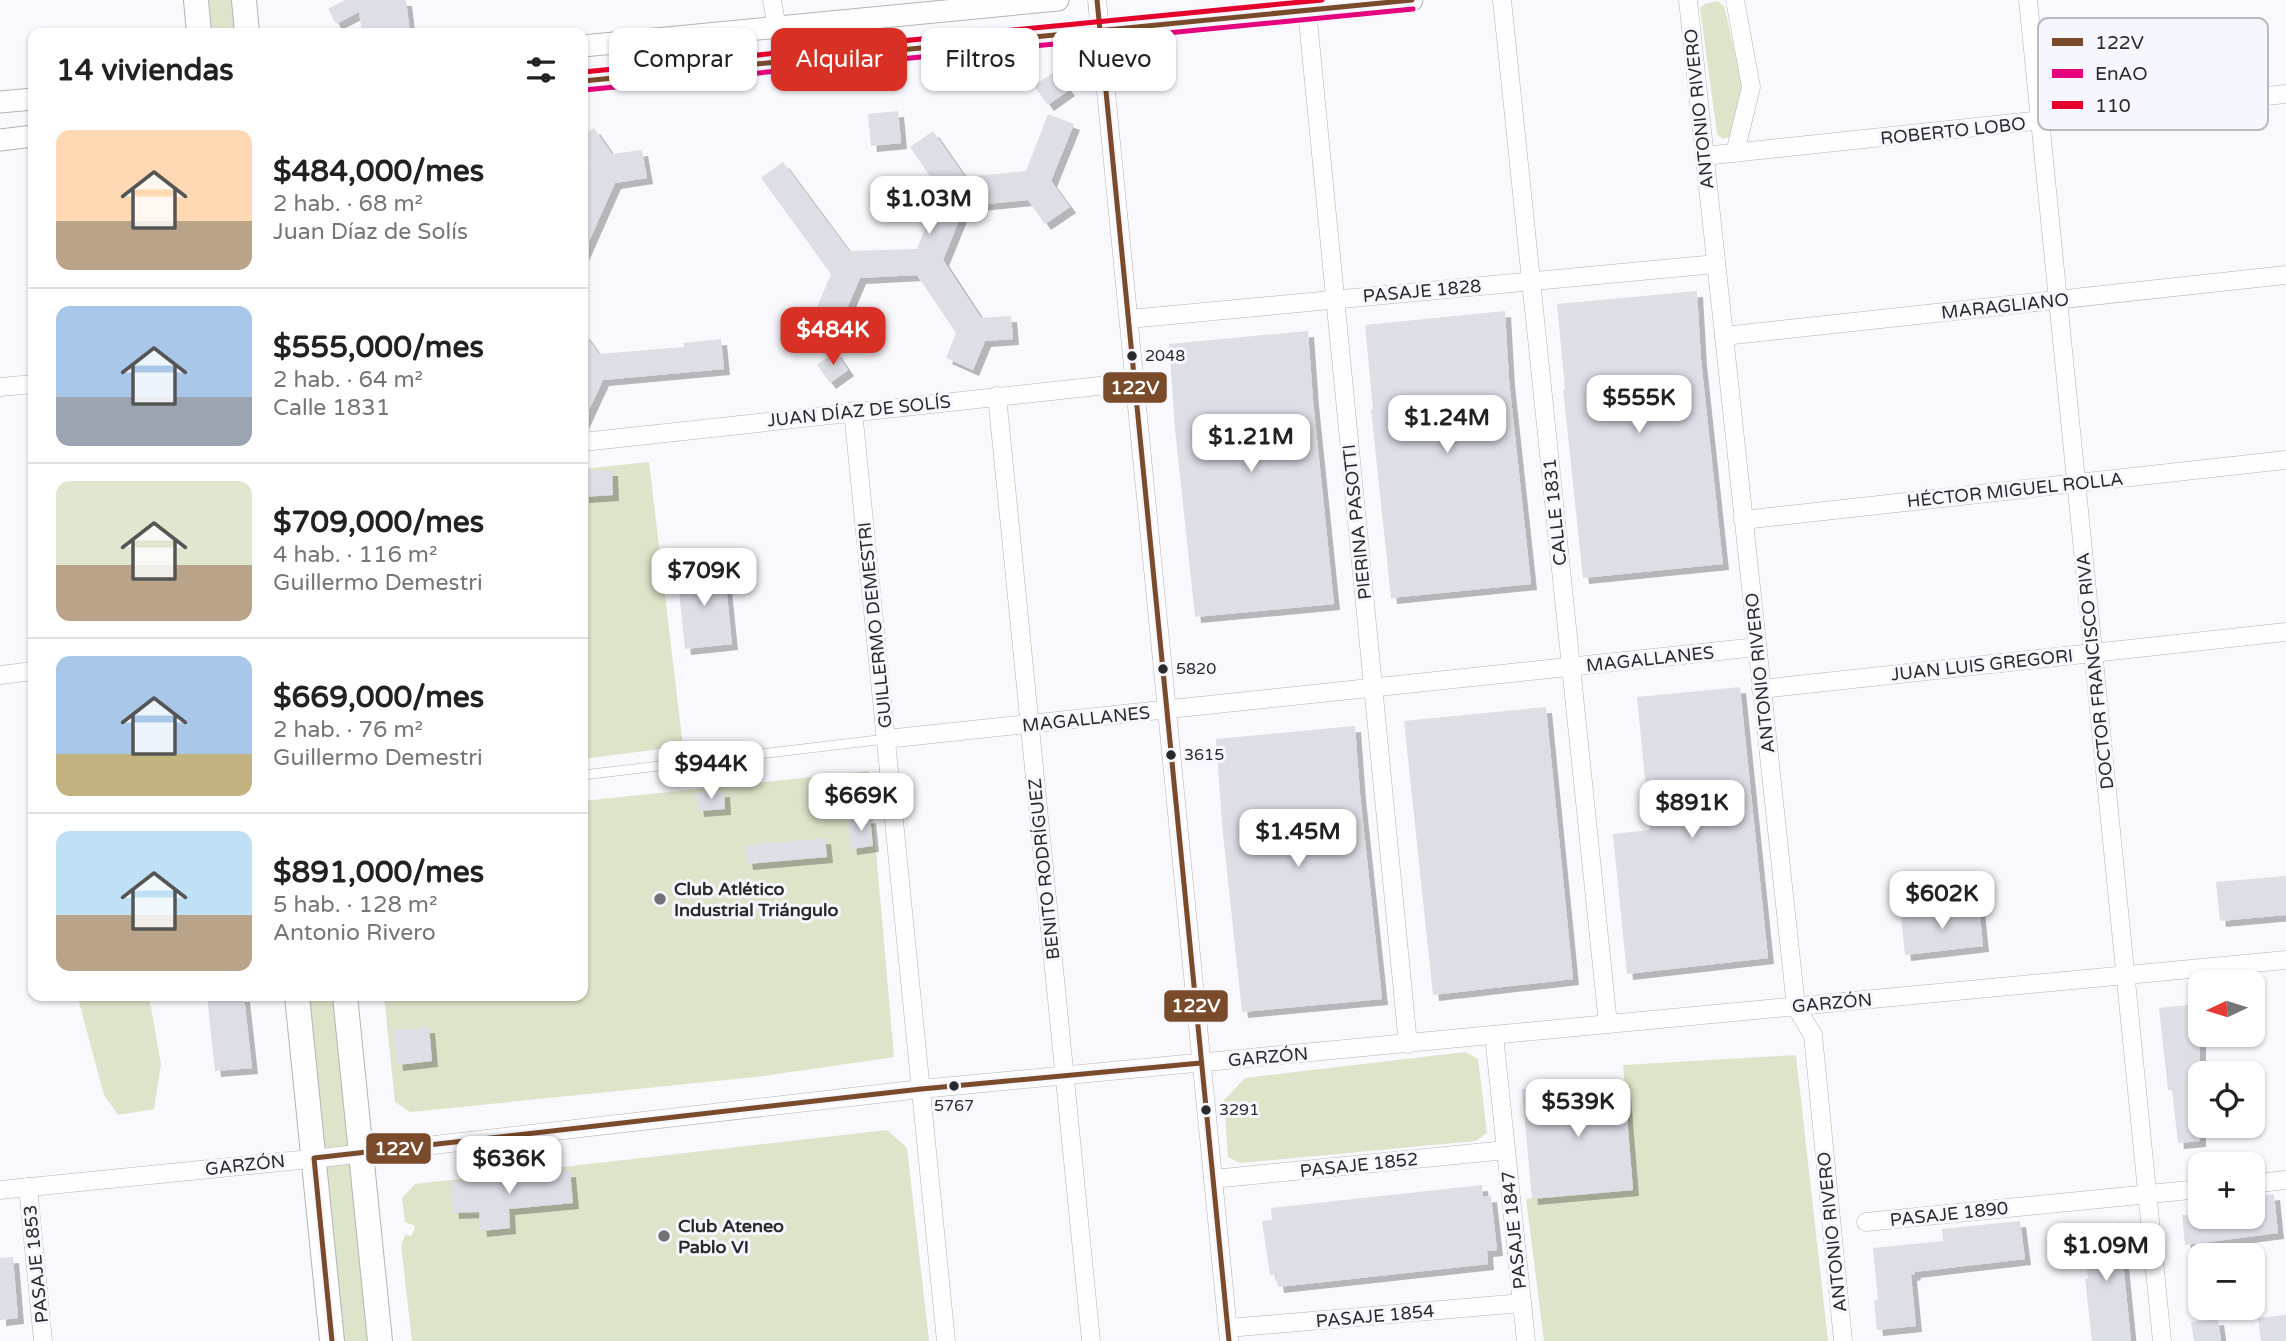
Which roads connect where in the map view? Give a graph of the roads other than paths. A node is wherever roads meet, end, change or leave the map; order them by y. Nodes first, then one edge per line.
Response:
1 (195, 0) edge
2 (244, 0) edge
3 (772, 0) edge
4 (1058, 0) edge
5 (1097, 0) edge
6 (1412, 0) edge
7 (1502, 0) edge
8 (1688, 0) edge
9 (1735, 0) edge
10 (2028, 0) edge
11 (1307, 5) edge
12 (777, 27) junction
13 (198, 28) edge
14 (247, 28) edge
15 (1100, 28) edge
16 (1131, 28) edge
17 (1053, 36) edge
18 (588, 46) edge
19 (588, 81) edge
20 (1106, 91) edge
21 (2286, 94) edge
22 (2268, 96) edge
23 (28, 99) edge
24 (2038, 101) edge
25 (0, 102) edge
26 (2038, 121) edge
27 (2041, 130) edge
28 (28, 137) edge
29 (0, 140) edge
30 (1735, 153) junction
31 (1704, 156) junction
32 (1716, 264) junction
33 (2286, 275) edge
34 (1531, 281) junction
35 (1335, 300) junction
36 (2058, 300) junction
37 (1129, 319) junction
38 (1724, 336) junction
39 (1135, 382) junction
40 (28, 384) edge
41 (0, 387) edge
42 (997, 396) junction
43 (853, 411) junction
44 (588, 441) edge
45 (2286, 460) edge
46 (2076, 483) junction
47 (1743, 520) junction
48 (2286, 632) edge
49 (1757, 648) junction
50 (2093, 653) junction
51 (1571, 667) junction
52 (28, 672) edge
53 (0, 675) edge
54 (1374, 688) junction
55 (1762, 689) junction
56 (1167, 710) junction
57 (1030, 724) junction
58 (886, 739) junction
59 (588, 774) edge
60 (2286, 960) edge
61 (2125, 975) junction
62 (298, 1001) edge
63 (346, 1001) edge
64 (1796, 1007) junction
65 (1608, 1024) junction
66 (1494, 1035) junction
67 (1408, 1044) junction
68 (1201, 1063) junction
69 (1065, 1076) junction
70 (921, 1089) junction
71 (1506, 1150) junction
72 (361, 1153) junction
73 (314, 1158) junction
74 (1213, 1179) junction
75 (2286, 1180) edge
76 (2265, 1182) edge
77 (28, 1187) junction
78 (0, 1190) edge
79 (2188, 1190) edge
80 (2147, 1194) junction
81 (1866, 1222) dead end
82 (1522, 1303) junction
83 (1228, 1335) edge
84 (43, 1341) edge
85 (332, 1341) edge
86 (380, 1341) edge
87 (946, 1341) edge
88 (1091, 1341) edge
89 (1526, 1341) edge
90 (1843, 1341) edge
91 (2162, 1341) edge

1 - 13 main road
2 - 14 main road
3 - 12 street
4 - 12 street
5 - 15 street
6 - 11 street
7 - 34 street, CALLE 1831
8 - 31 street, ANTONIO RIVERO
9 - 30 street, ANTONIO RIVERO
10 - 24 street, DOCTOR FRANCISCO RIVA
11 - 16 street
11 - 35 street, PIERINA PASOTTI
12 - 18 street
17 - 19 street
20 - 37 street
21 - 22 street, ROBERTO LOBO
23 - 25 street
26 - 30 street, ROBERTO LOBO
27 - 36 street, DOCTOR FRANCISCO RIVA
28 - 29 street
30 - 31 street, ROBERTO LOBO
31 - 32 street, ANTONIO RIVERO
32 - 34 street, PASAJE 1828
32 - 38 street, ANTONIO RIVERO
33 - 36 street, MARAGLIANO
34 - 35 street, PASAJE 1828
34 - 51 street, CALLE 1831
35 - 37 street, PASAJE 1828
35 - 54 street, PIERINA PASOTTI
36 - 38 street, MARAGLIANO
36 - 46 street, DOCTOR FRANCISCO RIVA
37 - 39 street
38 - 47 street, ANTONIO RIVERO
39 - 42 street, JUAN DÍAZ DE SOLÍS
39 - 56 street
40 - 41 street
42 - 43 street, JUAN DÍAZ DE SOLÍS
42 - 57 street, BENITO RODRÍGUEZ
43 - 44 street, JUAN DÍAZ DE SOLÍS
43 - 58 street, GUILLERMO DEMESTRI
45 - 46 street, HÉCTOR MIGUEL ROLLA
46 - 47 street, HÉCTOR MIGUEL ROLLA
46 - 50 street, DOCTOR FRANCISCO RIVA
47 - 49 street, ANTONIO RIVERO
48 - 50 street, JUAN LUIS GREGORI
49 - 51 street, MAGALLANES
49 - 55 street, ANTONIO RIVERO
50 - 55 street, JUAN LUIS GREGORI
50 - 61 street, DOCTOR FRANCISCO RIVA
51 - 54 street, MAGALLANES
51 - 65 street, CALLE 1831
52 - 53 street
54 - 56 street, MAGALLANES
54 - 67 street, PIERINA PASOTTI
55 - 64 street, ANTONIO RIVERO
56 - 57 street, MAGALLANES
56 - 68 street
57 - 58 street, MAGALLANES
57 - 69 street, BENITO RODRÍGUEZ
58 - 59 lane, MAGALLANES
58 - 70 street, GUILLERMO DEMESTRI
60 - 61 street, GARZÓN
61 - 64 street, GARZÓN
61 - 80 street, DOCTOR FRANCISCO RIVA
62 - 73 main road
63 - 72 main road
64 - 65 street, GARZÓN
64 - 90 street, ANTONIO RIVERO
65 - 66 street, GARZÓN
66 - 67 street, GARZÓN
66 - 71 street, PASAJE 1847
67 - 68 street, GARZÓN
68 - 69 street, GARZÓN
68 - 74 street
69 - 70 street, GARZÓN
69 - 88 street, BENITO RODRÍGUEZ
70 - 72 street, GARZÓN
70 - 87 street, GUILLERMO DEMESTRI
71 - 74 street, PASAJE 1852
71 - 82 street, PASAJE 1847
72 - 73 street, GARZÓN
72 - 86 main road
73 - 77 street, GARZÓN
73 - 85 main road
74 - 83 street
75 - 76 street
77 - 78 street, GARZÓN
77 - 84 street, PASAJE 1853
79 - 80 street, PASAJE 1890
80 - 81 street, PASAJE 1890
80 - 91 street, DOCTOR FRANCISCO RIVA
82 - 83 street, PASAJE 1854
82 - 89 street, PASAJE 1847

